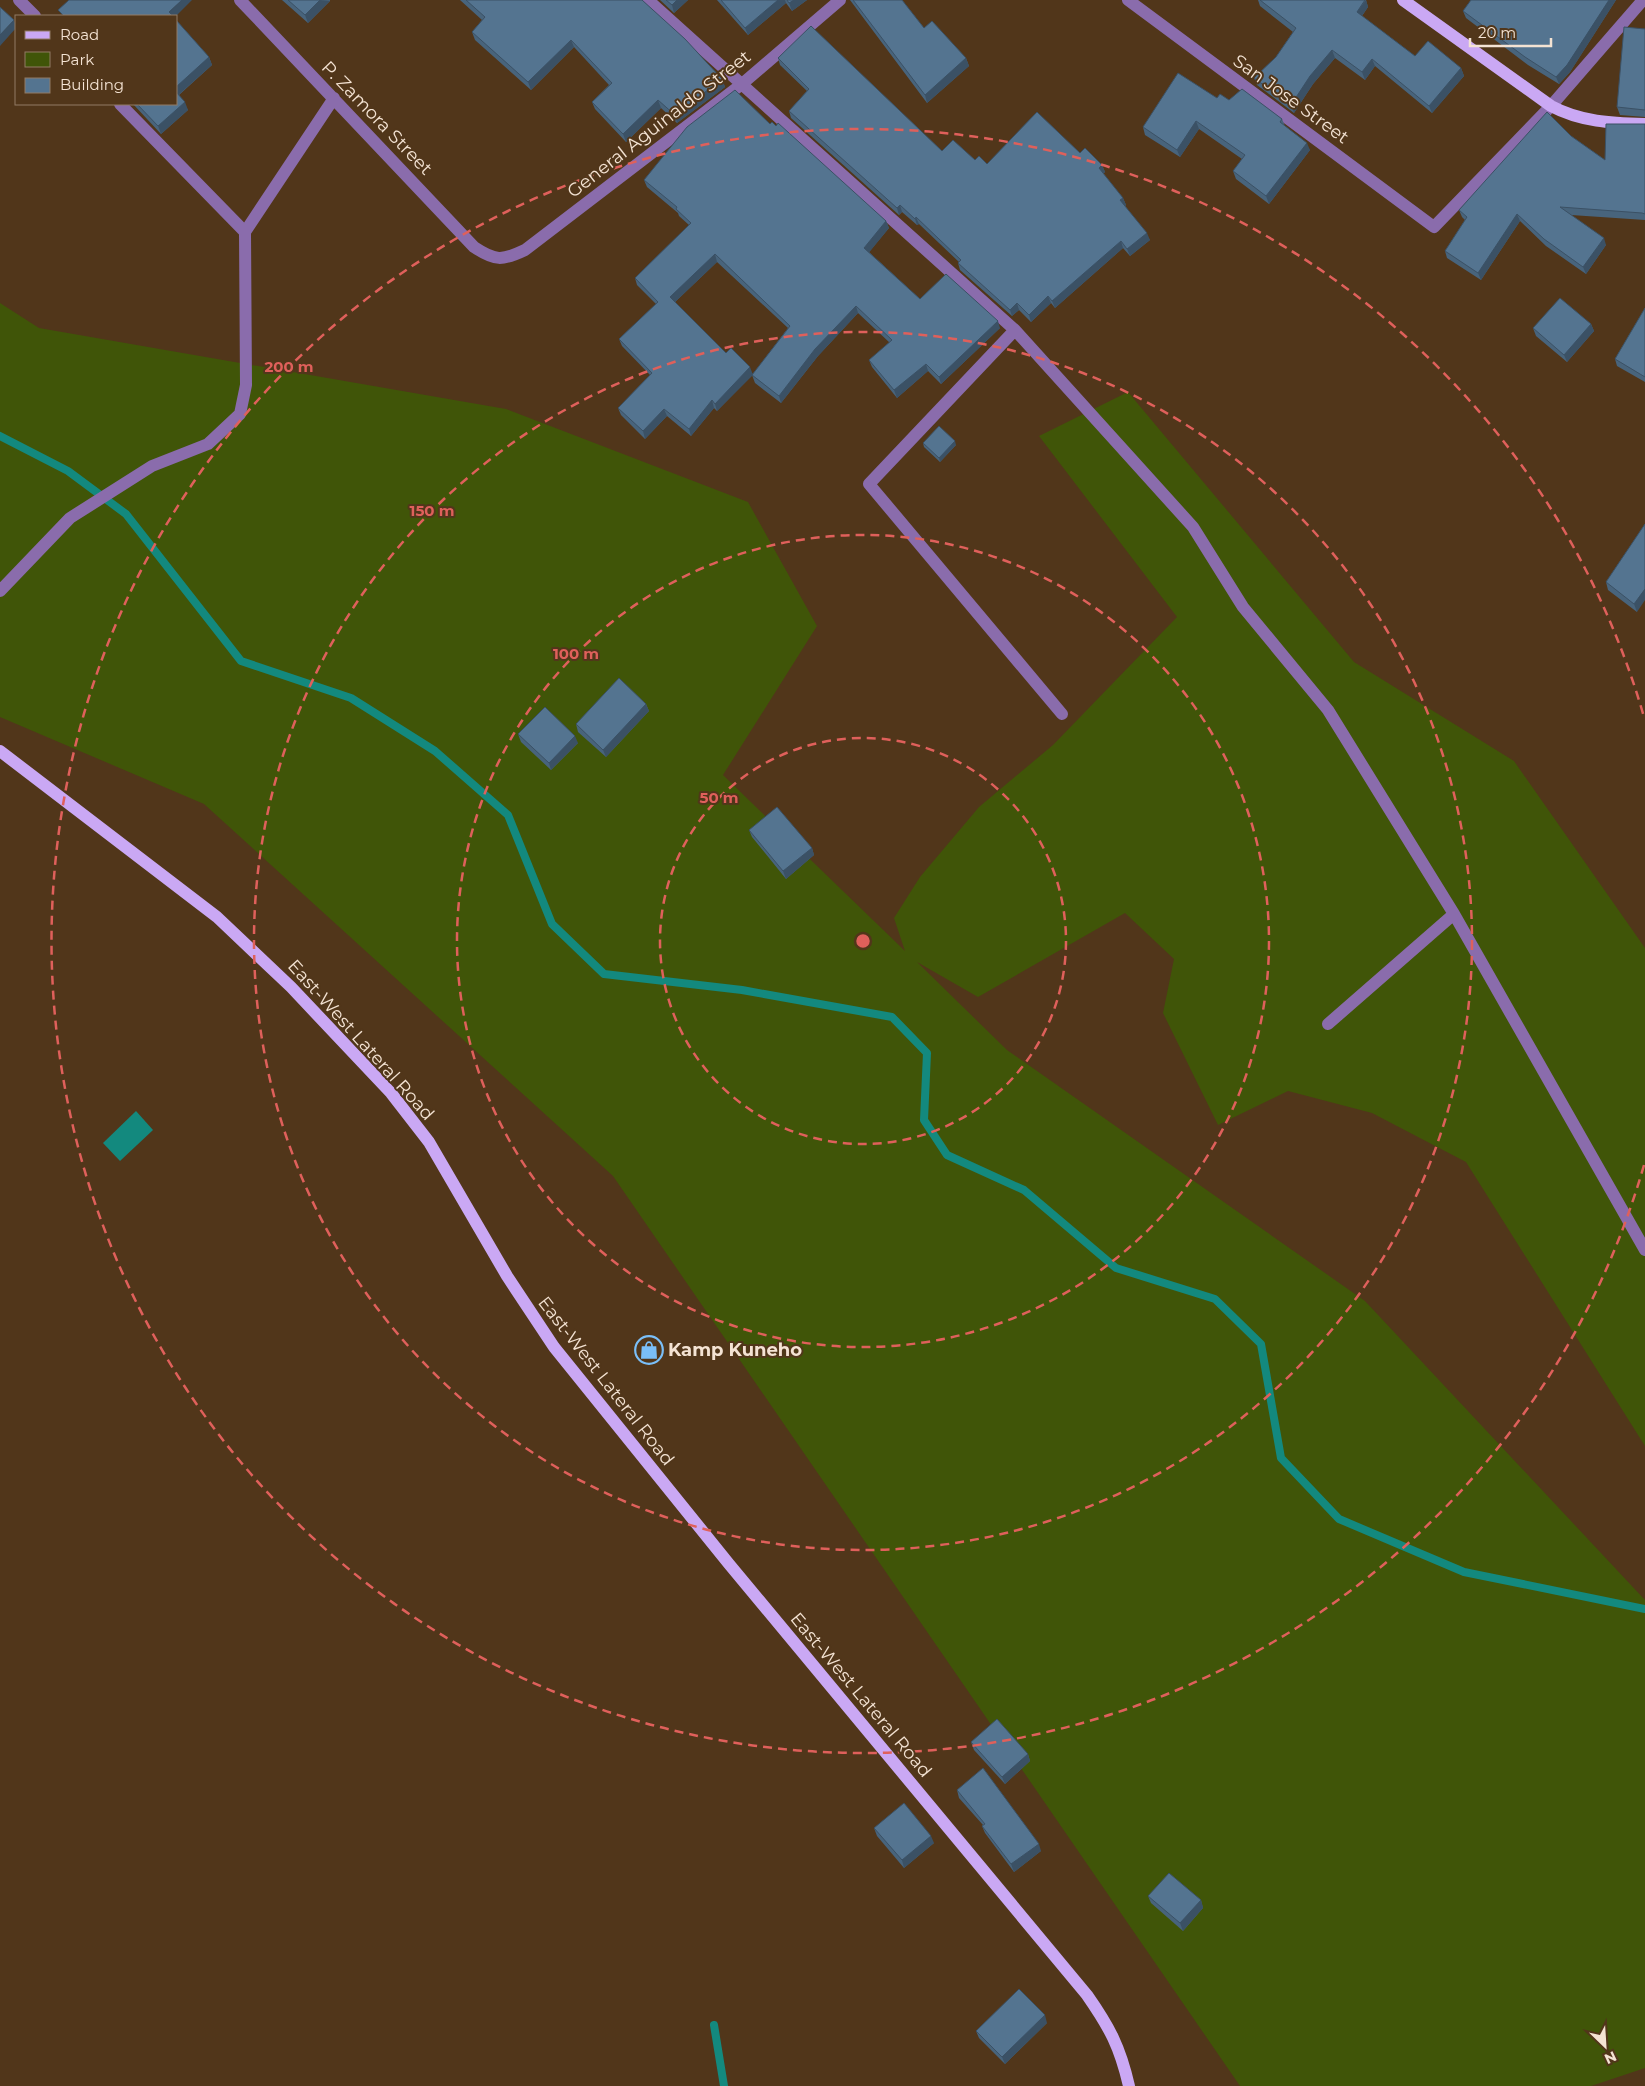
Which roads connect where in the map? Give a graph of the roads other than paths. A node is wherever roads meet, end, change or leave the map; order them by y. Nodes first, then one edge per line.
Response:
1 (19, 0) edge
2 (240, 0) edge
3 (648, 0) edge
4 (840, 0) edge
5 (1128, 0) edge
6 (1403, 0) edge
7 (1643, 0) edge
8 (33, 15) edge
9 (742, 84) junction
10 (334, 98) junction
11 (121, 105) edge
12 (1551, 106) junction
13 (1645, 124) edge
14 (245, 232) junction
15 (491, 258) joint
16 (1015, 330) junction
17 (0, 591) edge
18 (1062, 714) dead end
19 (0, 751) edge
20 (1454, 914) junction
21 (1328, 1024) dead end
22 (1645, 1250) edge
23 (1130, 2086) edge

1 - 8 street
2 - 10 street, P. Zamora Street
3 - 9 street
4 - 9 street, General Aguinaldo Street
5 - 12 street, San Jose Street
6 - 12 main road
7 - 12 street
9 - 15 street, General Aguinaldo Street
9 - 16 street
10 - 14 street
10 - 15 street, P. Zamora Street
11 - 14 street
12 - 13 main road
14 - 17 street
16 - 18 street
16 - 20 street
19 - 23 main road, East-West Lateral Road
20 - 21 street
20 - 22 street

